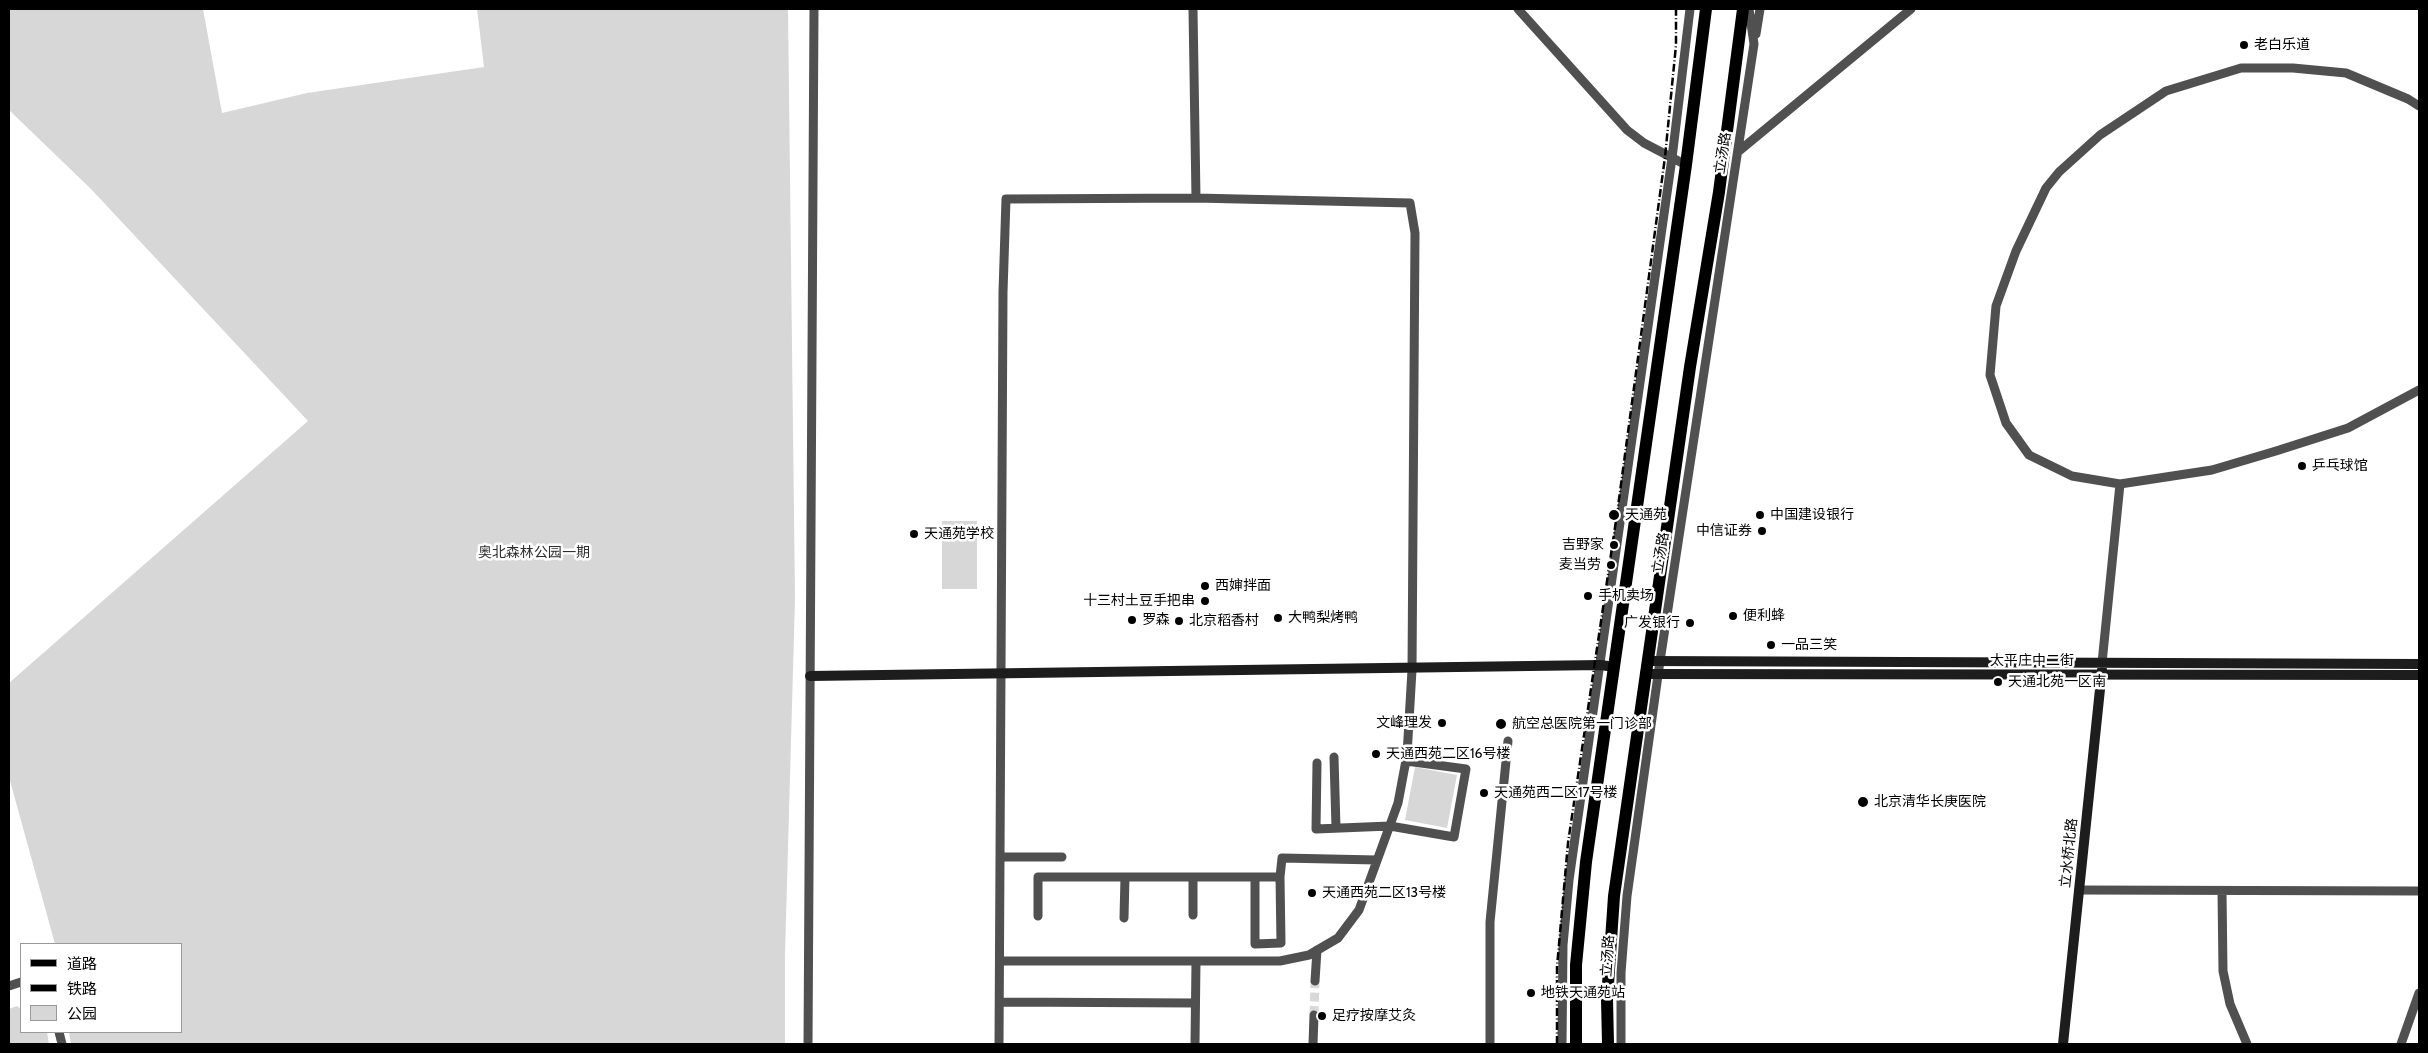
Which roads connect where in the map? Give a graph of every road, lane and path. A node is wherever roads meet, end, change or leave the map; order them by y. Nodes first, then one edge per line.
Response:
1 (814, 9) edge
2 (1193, 9) edge
3 (1518, 9) edge
4 (1690, 9) edge
5 (1706, 9) edge
6 (1743, 9) edge
7 (1749, 9) edge
8 (1760, 9) edge
9 (1911, 9) edge
10 (1754, 44) junction
11 (2419, 106) edge
12 (1739, 151) junction
13 (1672, 158) junction
14 (1686, 165) junction
15 (1196, 198) junction
16 (2419, 390) edge
17 (2120, 484) junction
18 (1653, 661) junction
19 (2102, 664) junction
20 (2419, 664) edge
21 (1607, 666) junction
22 (1412, 670) junction
23 (1002, 674) junction
24 (1651, 674) junction
25 (2101, 675) junction
26 (2419, 675) edge
27 (810, 676) junction
28 (1508, 741) dead end
29 (1334, 756) dead end
30 (1406, 761) junction
31 (1317, 764) dead end
32 (1390, 826) junction
33 (1336, 828) junction
34 (1000, 857) junction
35 (1062, 857) dead end
36 (1377, 860) junction
37 (1280, 877) junction
38 (1125, 878) junction
39 (1193, 878) junction
40 (1255, 878) junction
41 (2079, 890) junction
42 (2419, 890) edge
43 (2222, 891) junction
44 (1193, 915) dead end
45 (1038, 916) dead end
46 (1124, 918) dead end
47 (1317, 950) junction
48 (1000, 961) junction
49 (1196, 961) junction
50 (1315, 981) tunnel mouth
51 (2419, 993) edge
52 (1000, 1002) junction
53 (1195, 1003) junction
54 (1314, 1015) tunnel mouth
55 (808, 1044) edge
56 (999, 1044) edge
57 (1195, 1044) edge
58 (1314, 1044) edge
59 (1490, 1044) edge
60 (1562, 1044) edge
61 (1576, 1044) edge
62 (1608, 1044) edge
63 (1621, 1044) edge
64 (2063, 1044) edge
65 (2247, 1044) edge
66 (2401, 1044) edge

1 - 27 street
2 - 15 street
3 - 13 street
4 - 13 street
5 - 14 main road
6 - 18 main road, 立汤路
7 - 10 street, 立汤路
8 - 10 street
9 - 12 street
10 - 12 street, 立汤路
11 - 17 street
12 - 18 street, 立汤路
13 - 14 street
13 - 21 street
14 - 21 main road
15 - 22 street
15 - 23 street
16 - 17 street
17 - 19 street
18 - 19 main road, 太平庄中二街
18 - 24 main road, 立汤路
19 - 20 main road, 太平庄中二街
19 - 25 main road, 立水桥北路
21 - 22 main road
21 - 60 street
21 - 61 main road
22 - 23 main road
22 - 30 street
23 - 27 main road
23 - 34 street
24 - 25 main road, 太平庄中二街
24 - 62 main road, 立汤路
24 - 63 street, 立汤路
25 - 26 main road, 太平庄中二街
25 - 41 main road, 立水桥北路
27 - 55 street
28 - 59 street
29 - 33 street
30 - 32 street
30 - 32 street
31 - 33 street
32 - 33 street
32 - 36 street
34 - 35 street
34 - 48 street
36 - 37 street
36 - 47 street
37 - 40 street
37 - 40 street
38 - 39 street
38 - 45 street
38 - 46 street
39 - 40 street
39 - 44 street
41 - 43 street
41 - 64 main road, 立水桥北路
42 - 43 street
43 - 65 street
47 - 49 street
47 - 50 street
48 - 49 street
48 - 52 street
49 - 53 street
51 - 66 street
52 - 53 street
52 - 56 street
53 - 57 street
54 - 58 street

